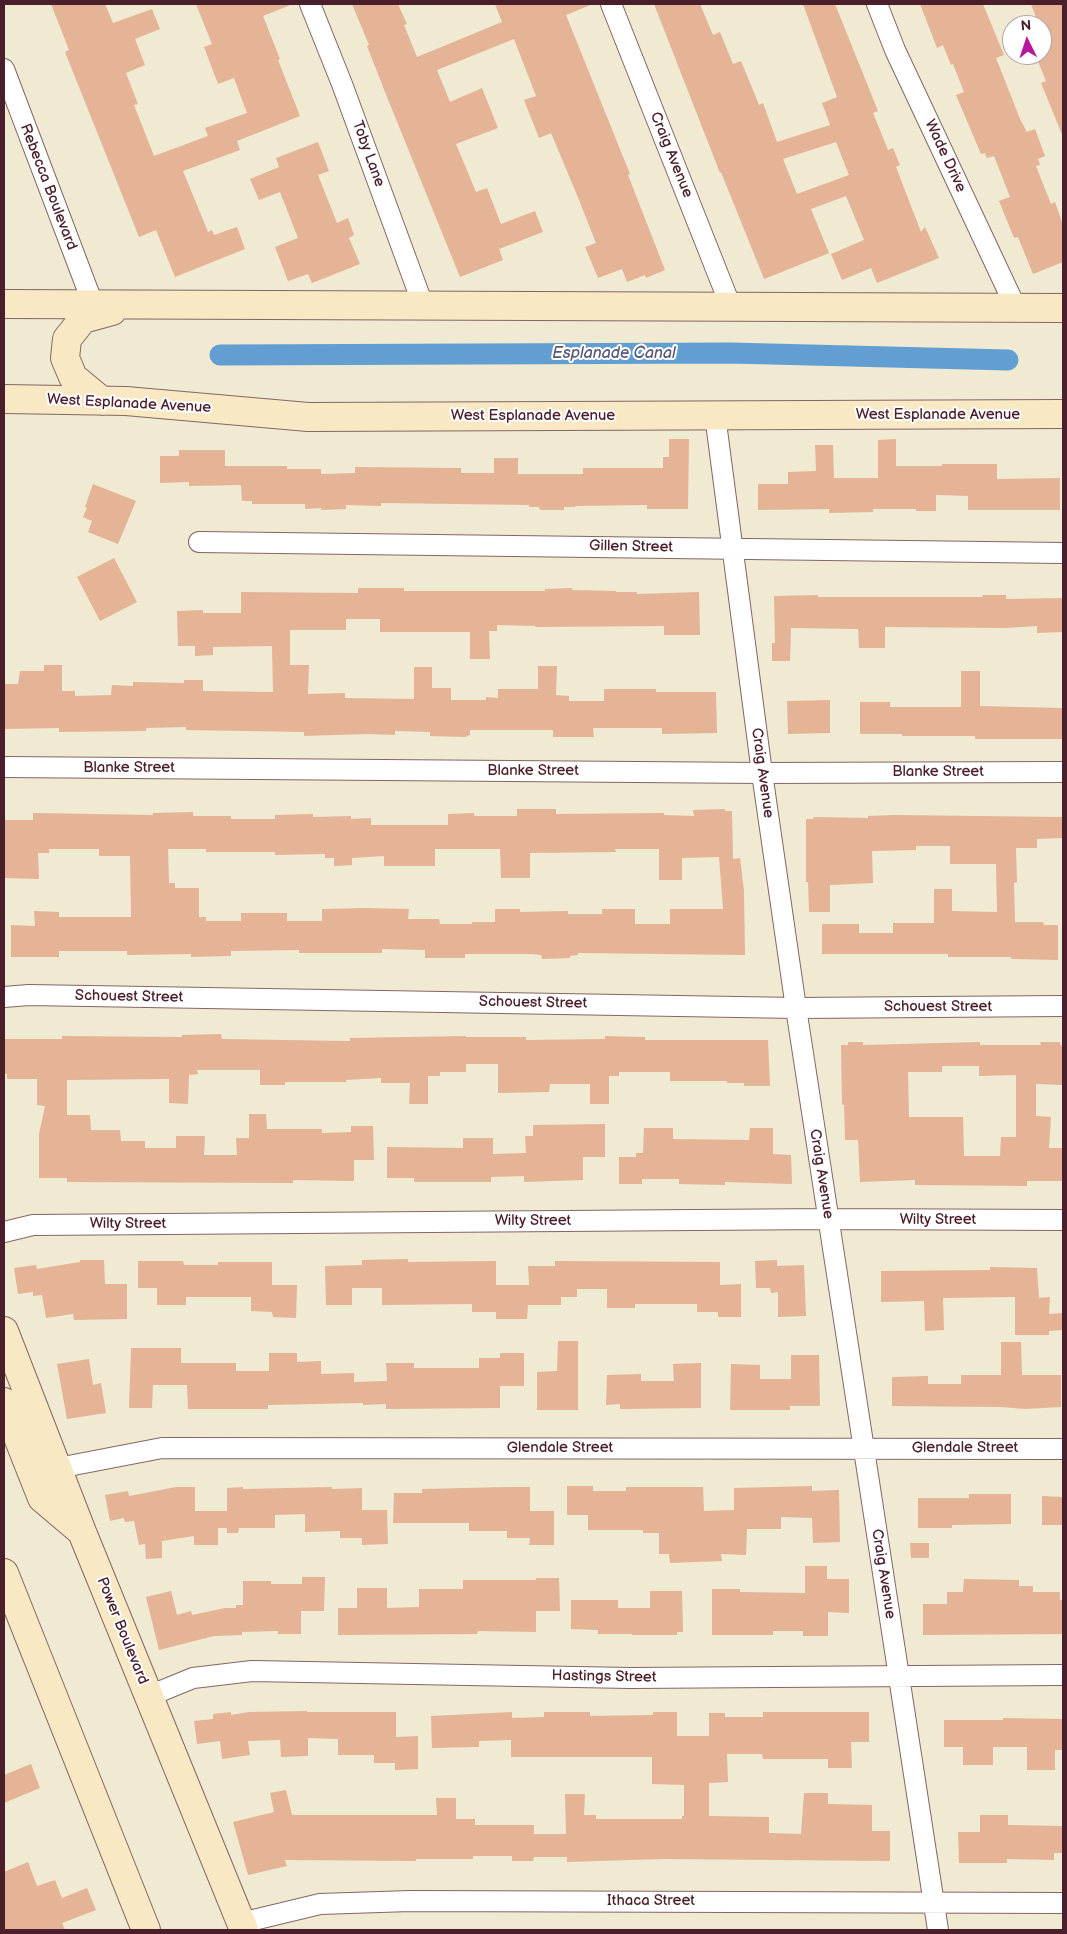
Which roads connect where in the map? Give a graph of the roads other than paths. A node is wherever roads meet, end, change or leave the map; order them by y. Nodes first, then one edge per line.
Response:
1 (310, 4) edge
2 (611, 4) edge
3 (877, 4) edge
4 (4, 69) edge
5 (4, 304) edge
6 (93, 304) junction
7 (143, 304) junction
8 (423, 305) junction
9 (731, 307) junction
10 (1016, 308) junction
11 (1061, 311) edge
12 (1063, 396) edge
13 (4, 399) edge
14 (102, 401) junction
15 (1000, 414) junction
16 (1063, 414) edge
17 (715, 415) junction
18 (199, 542) dead end
19 (733, 548) junction
20 (1063, 553) edge
21 (4, 767) edge
22 (1063, 772) edge
23 (762, 773) junction
24 (4, 997) edge
25 (1063, 1006) edge
26 (796, 1008) junction
27 (828, 1219) junction
28 (1063, 1220) edge
29 (4, 1232) edge
30 (4, 1331) edge
31 (4, 1402) edge
32 (864, 1448) junction
33 (1063, 1449) edge
34 (58, 1468) junction
35 (82, 1532) junction
36 (4, 1573) edge
37 (10, 1602) edge
38 (1063, 1675) edge
39 (899, 1676) junction
40 (149, 1696) junction
41 (935, 1902) junction
42 (1063, 1903) edge
43 (242, 1927) edge
44 (146, 1930) edge
45 (938, 1930) edge

1 - 8 street, Toby Lane
2 - 9 street, Craig Avenue
3 - 10 street, Wade Drive
4 - 6 street, Rebecca Boulevard
5 - 6 main road
6 - 7 main road
7 - 8 main road
7 - 14 main road
8 - 9 main road
9 - 10 main road
10 - 11 main road
12 - 15 main road
13 - 14 main road, West Esplanade Avenue
14 - 17 main road, West Esplanade Avenue
15 - 16 main road, West Esplanade Avenue
15 - 17 main road, West Esplanade Avenue
17 - 19 street, Craig Avenue
18 - 19 street, Gillen Street
19 - 20 street, Gillen Street
19 - 23 street, Craig Avenue
21 - 23 street, Blanke Street
22 - 23 street, Blanke Street
23 - 26 street, Craig Avenue
24 - 26 street, Schouest Street
25 - 26 street, Schouest Street
26 - 27 street, Craig Avenue
27 - 28 street, Wilty Street
27 - 29 street, Wilty Street
27 - 32 street, Craig Avenue
30 - 34 main road, Power Boulevard
31 - 35 main road
32 - 33 street, Glendale Street
32 - 34 street, Glendale Street
32 - 39 street, Craig Avenue
34 - 35 main road, Power Boulevard
35 - 40 main road, Power Boulevard
36 - 37 main road
37 - 44 main road
38 - 39 street, Hastings Street
39 - 40 street, Hastings Street
39 - 41 street, Craig Avenue
40 - 43 main road, Power Boulevard
41 - 42 street, Ithaca Street
41 - 43 street, Ithaca Street
41 - 45 street, Craig Avenue

